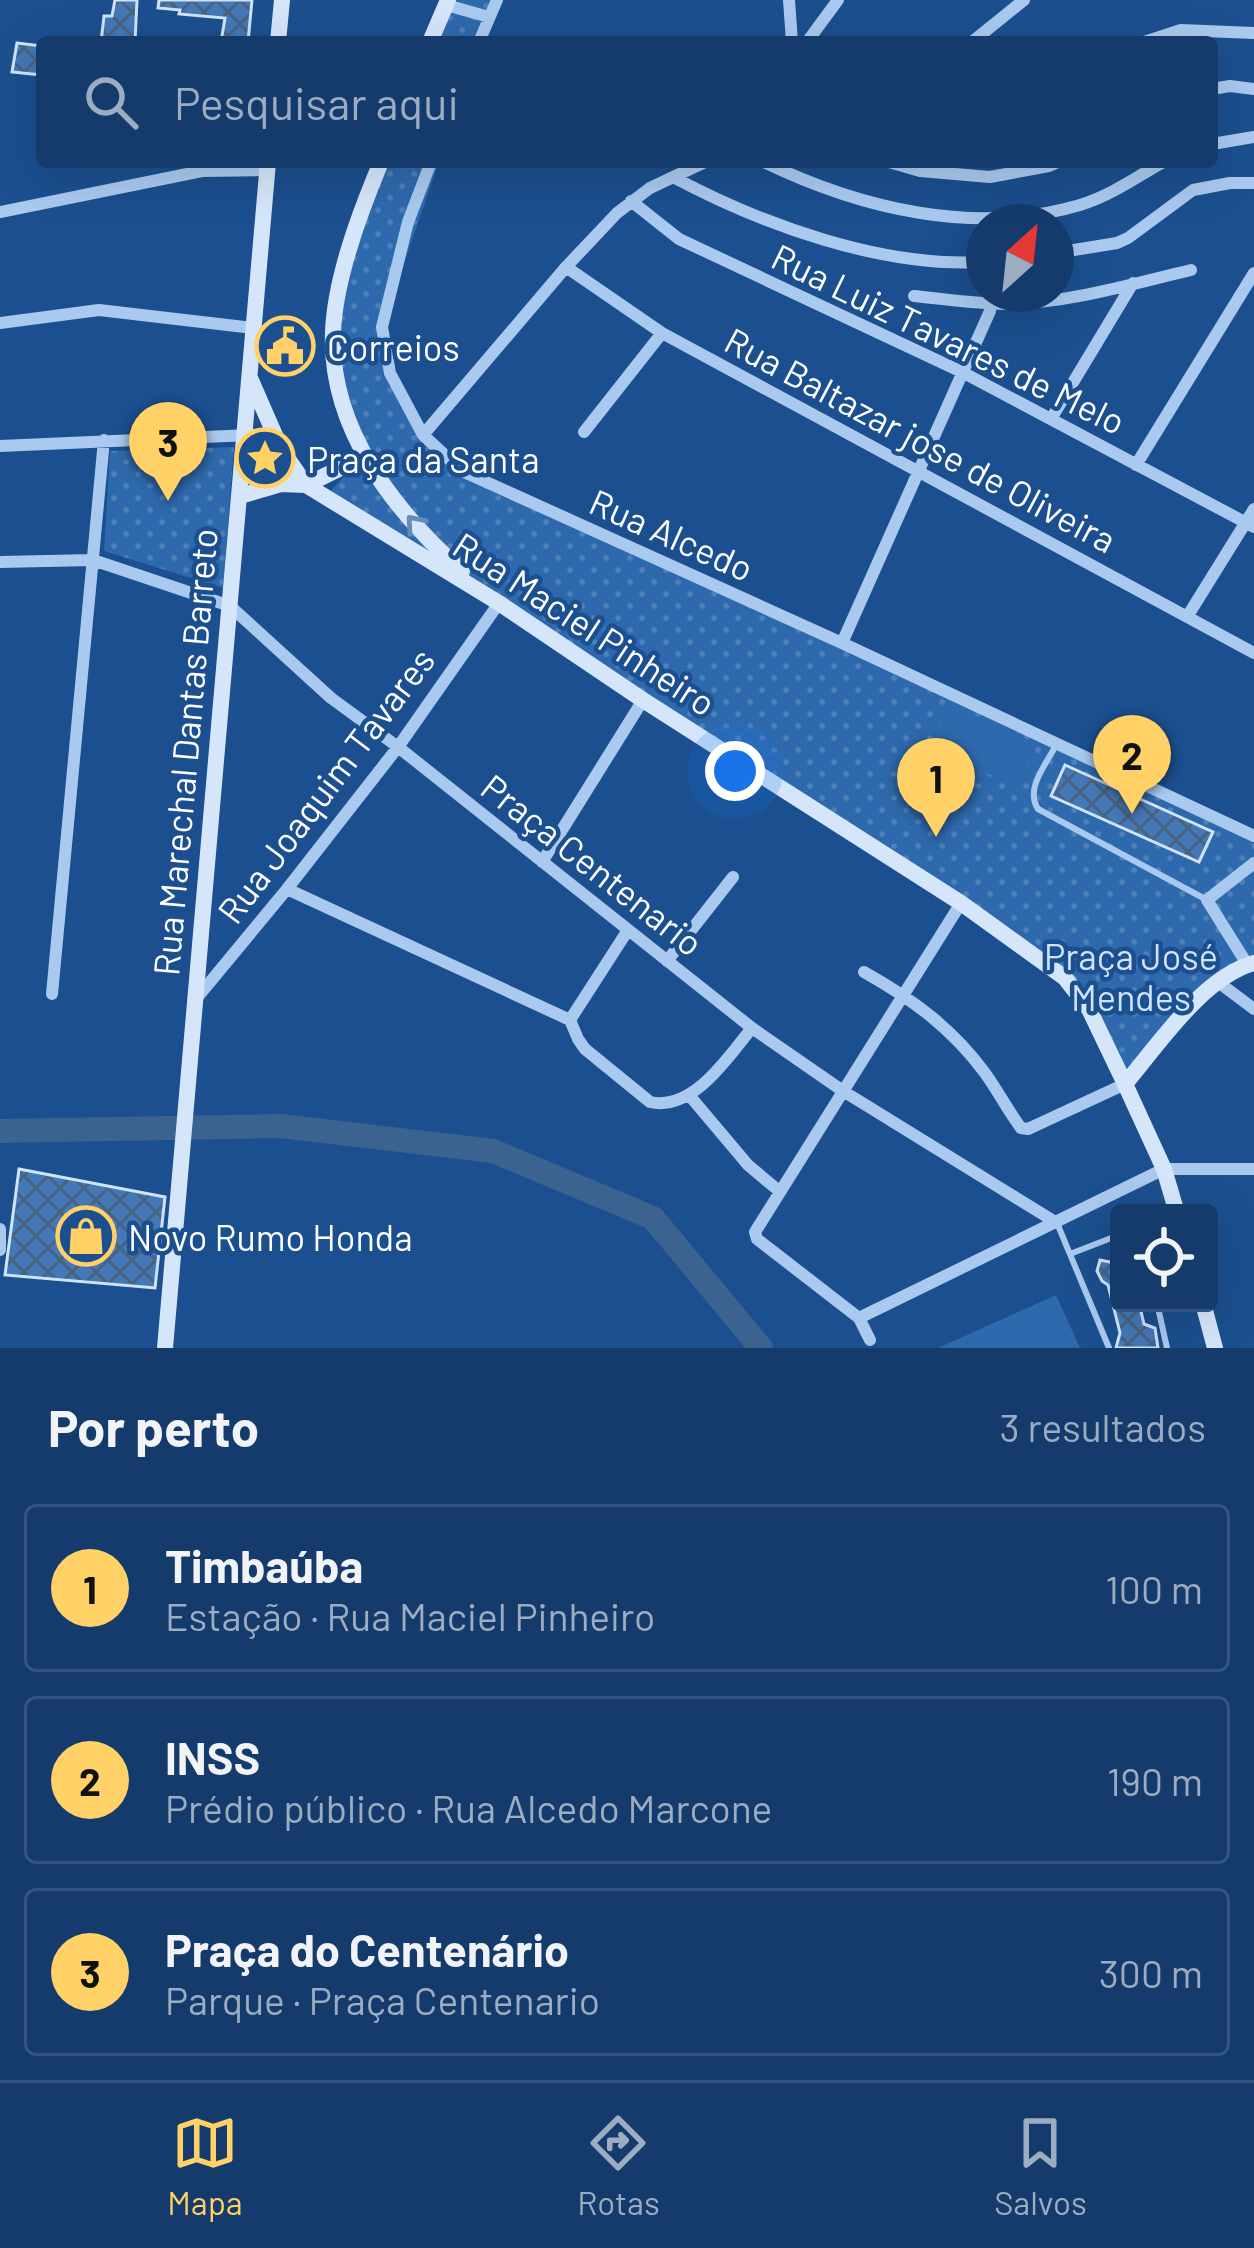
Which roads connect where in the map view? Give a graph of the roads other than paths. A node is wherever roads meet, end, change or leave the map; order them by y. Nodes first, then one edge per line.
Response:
1 (282, 0) edge
2 (496, 0) edge
3 (788, 0) edge
4 (838, 0) edge
5 (1024, 0) edge
6 (447, 3) edge
7 (489, 17) junction
8 (1254, 33) edge
9 (279, 36) edge
10 (433, 36) edge
11 (481, 36) edge
12 (791, 36) edge
13 (811, 36) edge
14 (979, 36) edge
15 (1162, 36) edge
16 (1218, 88) edge
17 (1254, 89) edge
18 (1254, 137) edge
19 (1218, 143) edge
20 (242, 168) edge
21 (268, 168) edge
22 (378, 168) edge
23 (429, 168) edge
24 (692, 168) edge
25 (779, 168) edge
26 (910, 168) edge
27 (1038, 168) edge
28 (1151, 168) edge
29 (673, 177) junction
30 (1254, 183) edge
31 (631, 201) junction
32 (0, 212) edge
33 (1074, 250) edge
34 (966, 262) edge
35 (566, 267) junction
36 (1191, 270) dead end
37 (1254, 273) edge
38 (1133, 284) junction
39 (914, 296) dead end
40 (990, 312) edge
41 (0, 323) edge
42 (254, 328) junction
43 (662, 333) junction
44 (962, 372) junction
45 (250, 378) junction
46 (1051, 419) junction
47 (584, 432) dead end
48 (273, 434) junction
49 (423, 435) junction
50 (244, 436) junction
51 (104, 440) junction
52 (0, 446) edge
53 (364, 457) junction
54 (1136, 465) junction
55 (920, 472) junction
56 (306, 485) junction
57 (240, 496) junction
58 (1254, 509) edge
59 (1250, 525) edge
60 (93, 560) junction
61 (0, 562) edge
62 (499, 603) junction
63 (230, 606) junction
64 (1187, 617) junction
65 (842, 643) junction
66 (1254, 653) edge
67 (643, 700) junction
68 (1057, 744) junction
69 (398, 747) junction
70 (1254, 836) edge
71 (542, 862) junction
72 (1254, 863) edge
73 (733, 877) dead end
74 (287, 890) junction
75 (1207, 901) junction
76 (962, 903) junction
77 (628, 930) junction
78 (667, 961) junction
79 (1251, 964) edge
80 (864, 972) dead end
81 (1218, 982) junction
82 (52, 994) dead end
83 (904, 994) junction
84 (195, 1000) junction
85 (1254, 1009) edge
86 (570, 1020) junction
87 (752, 1028) junction
88 (1125, 1084) junction
89 (843, 1091) junction
90 (689, 1094) junction
91 (1164, 1169) junction
92 (1254, 1169) edge
93 (779, 1191) junction
94 (1174, 1204) edge
95 (1057, 1223) junction
96 (1, 1231) edge
97 (1110, 1238) edge
98 (0, 1250) edge
99 (1070, 1254) junction
100 (1159, 1312) edge
101 (1205, 1312) edge
102 (859, 1318) junction
103 (870, 1340) dead end
104 (165, 1348) edge
105 (1109, 1348) edge
106 (1167, 1348) edge
107 (1215, 1348) edge

1 - 9 street
2 - 7 street
3 - 12 street
4 - 13 street
5 - 14 street
6 - 7 street
6 - 10 street
7 - 11 street
8 - 15 street
16 - 17 street
18 - 19 street
20 - 32 street
21 - 42 street, Rua Marechal Dantas Barreto
22 - 53 street
23 - 49 street
24 - 29 street
25 - 28 street
26 - 27 street
29 - 31 street
29 - 34 street
30 - 33 street
31 - 35 street
31 - 44 street, Rua Luiz Tavares de Melo
35 - 43 street, Rua Baltazar jose de Oliveira
35 - 49 street
36 - 38 street
37 - 54 street
38 - 39 street
38 - 46 street
40 - 44 street
41 - 42 street
42 - 45 street, Rua Marechal Dantas Barreto
43 - 47 street
43 - 55 street, Rua Baltazar jose de Oliveira
44 - 46 street, Rua Luiz Tavares de Melo
44 - 55 street
45 - 48 street, Rua Maciel Pinheiro
45 - 50 street, Rua Marechal Dantas Barreto
46 - 54 street, Rua Luiz Tavares de Melo
48 - 50 street
48 - 56 street, Rua Maciel Pinheiro
49 - 65 street, Rua Alcedo
50 - 51 street
50 - 57 street, Rua Marechal Dantas Barreto
51 - 52 street
51 - 60 street
53 - 56 street
62 -> 53 street
54 - 59 street, Rua Luiz Tavares de Melo
55 - 64 street, Rua Baltazar jose de Oliveira
55 - 65 street
56 - 57 street
56 - 62 street, Rua Maciel Pinheiro
57 - 63 street, Rua Marechal Dantas Barreto
58 - 59 street
59 - 64 street
60 - 61 street, Praça Centenario
60 - 63 street, Praça Centenario
60 - 82 street
62 - 67 street, Rua Maciel Pinheiro
62 - 69 street, Rua Joaquim Tavares
63 - 69 street, Praça Centenario
63 - 84 street, Rua Marechal Dantas Barreto
64 - 66 street, Rua Baltazar jose de Oliveira
65 - 68 street, Rua Alcedo
67 - 71 street
67 - 76 street, Rua Maciel Pinheiro
68 - 70 street, Rua Alcedo
68 - 75 lane
69 - 71 street, Praça Centenario
69 - 74 street, Rua Joaquim Tavares
71 - 77 street, Praça Centenario
72 - 75 street
73 - 78 street
74 - 84 street, Rua Joaquim Tavares
74 - 86 street
75 - 79 street
76 - 83 street
76 - 88 street, Rua Maciel Pinheiro
77 - 78 street, Praça Centenario
77 - 86 street
78 - 87 street, Praça Centenario
79 - 81 street
80 - 83 street
81 - 85 street
81 - 88 street
83 - 88 street
83 - 89 street
84 - 104 street, Rua Marechal Dantas Barreto
86 - 90 street
87 - 89 street, Praça Centenario
87 - 90 street
88 - 91 street, Rua Maciel Pinheiro
89 - 93 street
89 - 95 street, Praça Centenario
90 - 93 street
91 - 92 street
91 - 94 street, Rua Maciel Pinheiro
91 - 95 street
93 - 102 street
95 - 99 lane
95 - 102 street
96 - 98 street
97 - 99 lane
99 - 105 lane
100 - 106 lane
101 - 107 street
102 - 103 street

